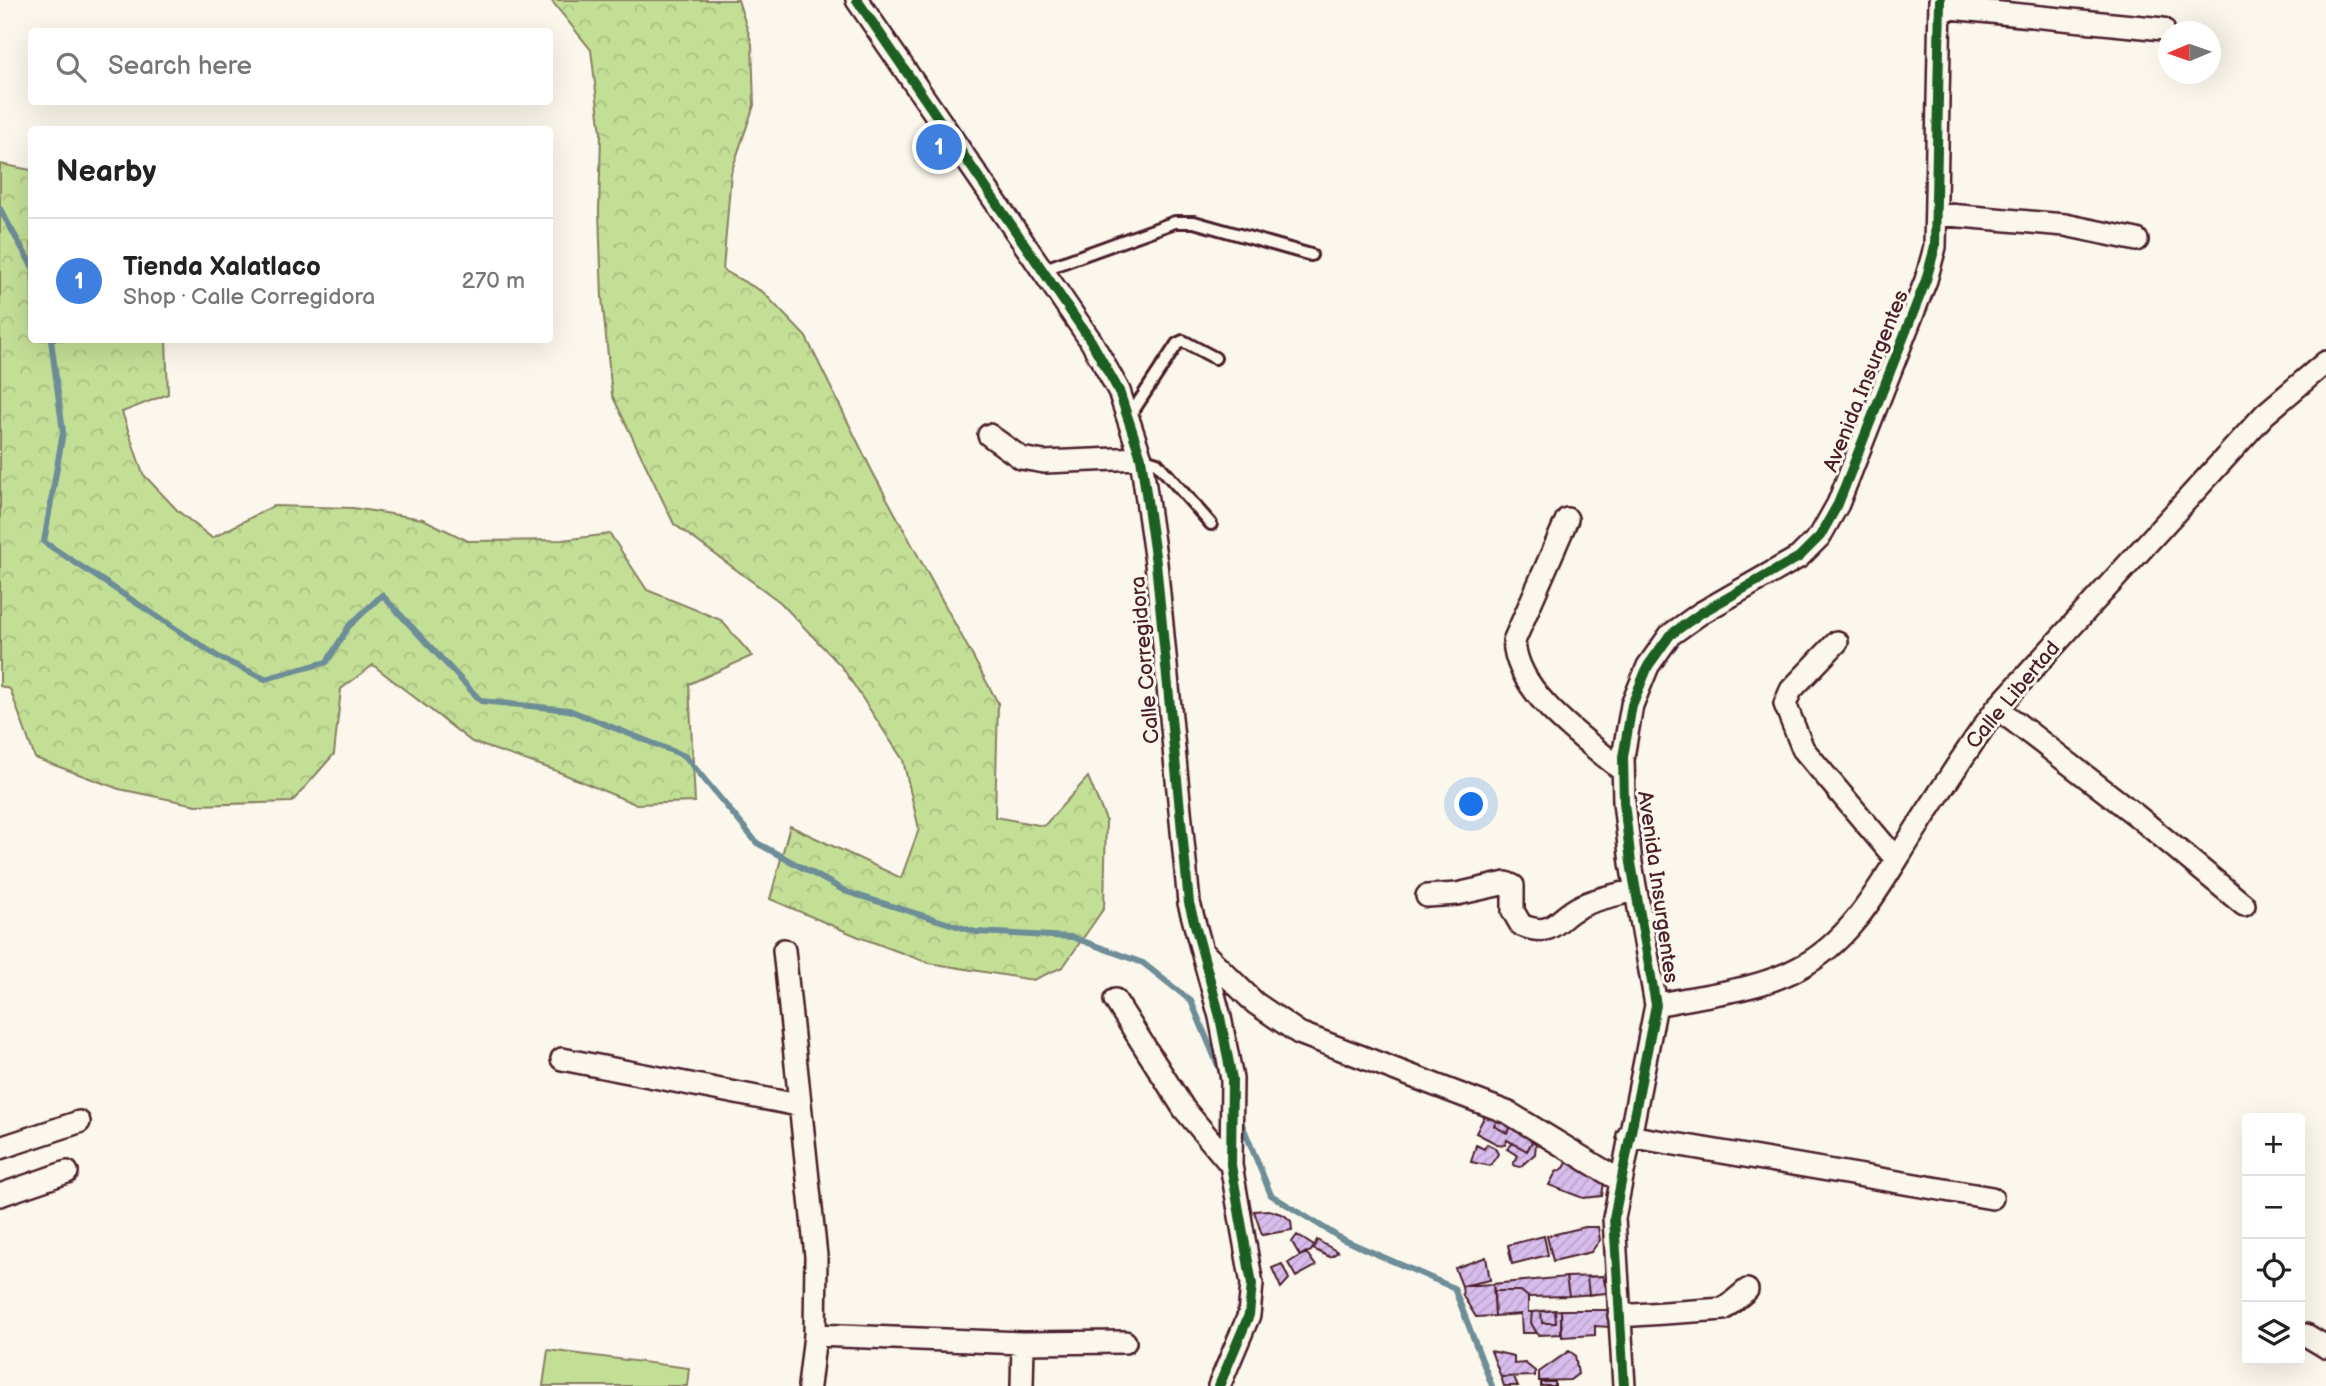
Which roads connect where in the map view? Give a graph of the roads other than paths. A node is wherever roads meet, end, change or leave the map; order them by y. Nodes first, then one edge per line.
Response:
1 (857, 0) edge
2 (1940, 4) edge
3 (2158, 28) edge
4 (1937, 214) junction
5 (2137, 240) dead end
6 (1311, 255) dead end
7 (1042, 270) junction
8 (1215, 358) dead end
9 (2326, 362) edge
10 (1129, 417) junction
11 (989, 435) dead end
12 (1141, 458) junction
13 (1567, 519) dead end
14 (1211, 524) dead end
15 (1837, 642) dead end
16 (1997, 708) junction
17 (1623, 771) junction
18 (1896, 859) junction
19 (1635, 890) junction
20 (1427, 896) dead end
21 (2244, 905) dead end
22 (1199, 948) junction
23 (785, 950) dead end
24 (1115, 1000) dead end
25 (1656, 1005) junction
26 (562, 1059) dead end
27 (799, 1105) junction
28 (79, 1122) dead end
29 (1628, 1136) junction
30 (0, 1148) edge
31 (1231, 1165) junction
32 (66, 1172) dead end
33 (1619, 1180) junction
34 (0, 1195) edge
35 (1992, 1198) dead end
36 (1746, 1290) dead end
37 (1619, 1316) junction
38 (815, 1335) junction
39 (2306, 1335) dead end
40 (1125, 1342) dead end
41 (1023, 1343) junction
42 (2326, 1347) edge
43 (809, 1386) edge
44 (1022, 1386) edge
45 (1219, 1386) edge
46 (1624, 1386) edge

1 - 7 street, Calle Corregidora
2 - 3 street
2 - 4 street, Avenida Insurgentes
4 - 5 street
4 - 17 street, Avenida Insurgentes
6 - 7 lane
7 - 10 street, Calle Corregidora
8 - 10 lane
9 - 16 street, Calle Libertad
10 - 12 street, Calle Corregidora
11 - 12 street
12 - 14 lane
12 - 22 street, Calle Corregidora
13 - 17 street
15 - 18 street
16 - 18 street, Calle Libertad
16 - 21 street
17 - 19 street, Avenida Insurgentes
18 - 25 street, Calle Libertad
19 - 20 street
19 - 25 street, Avenida Insurgentes
22 - 31 street, Calle Corregidora
22 - 33 street
23 - 27 street
24 - 31 street
25 - 29 street, Avenida Insurgentes
26 - 27 street
27 - 38 street
28 - 30 street
29 - 33 street, Avenida Insurgentes
29 - 35 street
31 - 45 street, Calle Corregidora
32 - 34 street
33 - 37 street, Avenida Insurgentes
36 - 37 street
37 - 46 street, Avenida Insurgentes
38 - 41 street
38 - 43 street
39 - 42 street
40 - 41 street
41 - 44 street

